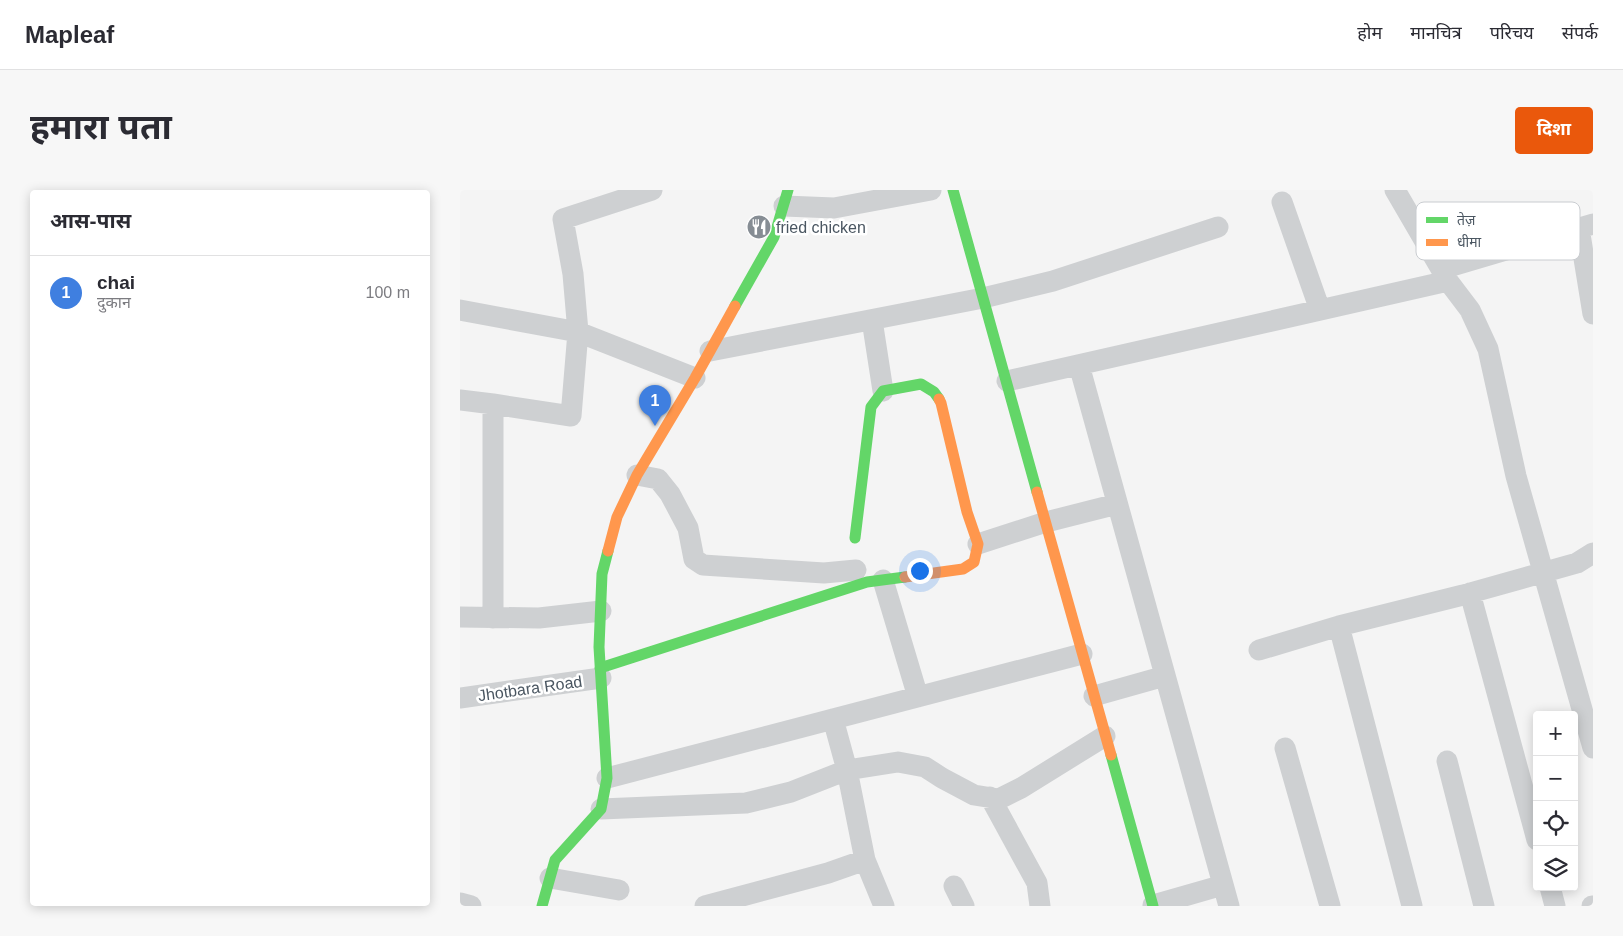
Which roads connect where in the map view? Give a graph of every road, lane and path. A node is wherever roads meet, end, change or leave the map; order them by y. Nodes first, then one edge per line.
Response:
1 (652, 190) edge
2 (931, 190) edge
3 (953, 190) edge
4 (1395, 190) edge
5 (786, 198) edge
6 (1282, 202) dead end
7 (1416, 226) edge
8 (1586, 226) edge
9 (1218, 227) dead end
10 (1436, 260) edge
11 (1488, 260) edge
12 (1445, 275) junction
13 (983, 298) junction
14 (460, 310) edge
15 (1320, 310) junction
16 (1593, 314) edge
17 (872, 320) junction
18 (578, 332) junction
19 (710, 351) junction
20 (1079, 365) junction
21 (695, 378) junction
22 (1007, 381) junction
23 (883, 391) junction
24 (460, 400) edge
25 (492, 404) junction
26 (638, 475) junction
27 (1117, 504) junction
28 (1046, 522) junction
29 (855, 538) dead end
30 (978, 544) junction
31 (1593, 553) edge
32 (856, 570) dead end
33 (1544, 572) junction
34 (883, 580) junction
35 (1470, 593) junction
36 (600, 611) junction
37 (460, 617) edge
38 (493, 618) junction
39 (1339, 626) junction
40 (1258, 650) dead end
41 (1082, 654) junction
42 (600, 673) junction
43 (1165, 676) junction
44 (1094, 696) junction
45 (918, 697) junction
46 (460, 698) edge
47 (833, 719) junction
48 (1105, 736) junction
49 (1285, 748) dead end
50 (1593, 748) edge
51 (1447, 761) dead end
52 (847, 770) junction
53 (607, 778) junction
54 (990, 797) junction
55 (601, 809) junction
56 (1533, 825) edge
57 (866, 860) junction
58 (550, 878) junction
59 (1223, 884) junction
60 (954, 886) dead end
61 (619, 890) dead end
62 (1551, 891) edge
63 (460, 903) edge
64 (471, 906) edge
65 (542, 906) edge
66 (705, 906) edge
67 (884, 906) edge
68 (964, 906) edge
69 (1040, 906) edge
70 (1153, 906) edge
71 (1229, 906) edge
72 (1330, 906) edge
73 (1412, 906) edge
74 (1484, 906) edge
75 (1555, 906) edge

1 - 18 street
2 - 5 street
3 - 13 street
4 - 7 street
5 - 19 street
6 - 15 street
8 - 16 street
9 - 13 street
10 - 12 street
11 - 12 street
12 - 15 street
12 - 33 street
13 - 17 street
13 - 22 street
14 - 18 street
15 - 20 street
17 - 19 street
17 - 23 street
18 - 21 street
18 - 25 street
19 - 21 street
20 - 22 street
20 - 27 street
21 - 26 street
22 - 28 street
23 - 29 street
23 - 30 street
24 - 25 street
25 - 38 street
26 - 32 street
26 - 36 street
27 - 28 street
27 - 43 street
28 - 30 street
28 - 41 street
30 - 34 street
31 - 33 street
33 - 35 street
33 - 50 street
34 - 42 street
34 - 45 street
35 - 39 street
35 - 56 street
36 - 38 street
36 - 42 street
37 - 38 street
39 - 40 street
39 - 73 street
41 - 44 street
41 - 45 street
42 - 46 street, Jhotbara Road
42 - 53 street
43 - 44 street
43 - 59 street
44 - 48 street
45 - 47 street
47 - 52 street
47 - 53 street
48 - 54 street
48 - 70 street
49 - 72 street
51 - 74 street
52 - 54 street
52 - 55 street
52 - 57 street
53 - 55 street
54 - 69 street
55 - 58 street
57 - 66 street
57 - 67 street
58 - 61 street
58 - 65 street
59 - 70 street
59 - 71 street
60 - 68 street
62 - 75 street
63 - 64 street

